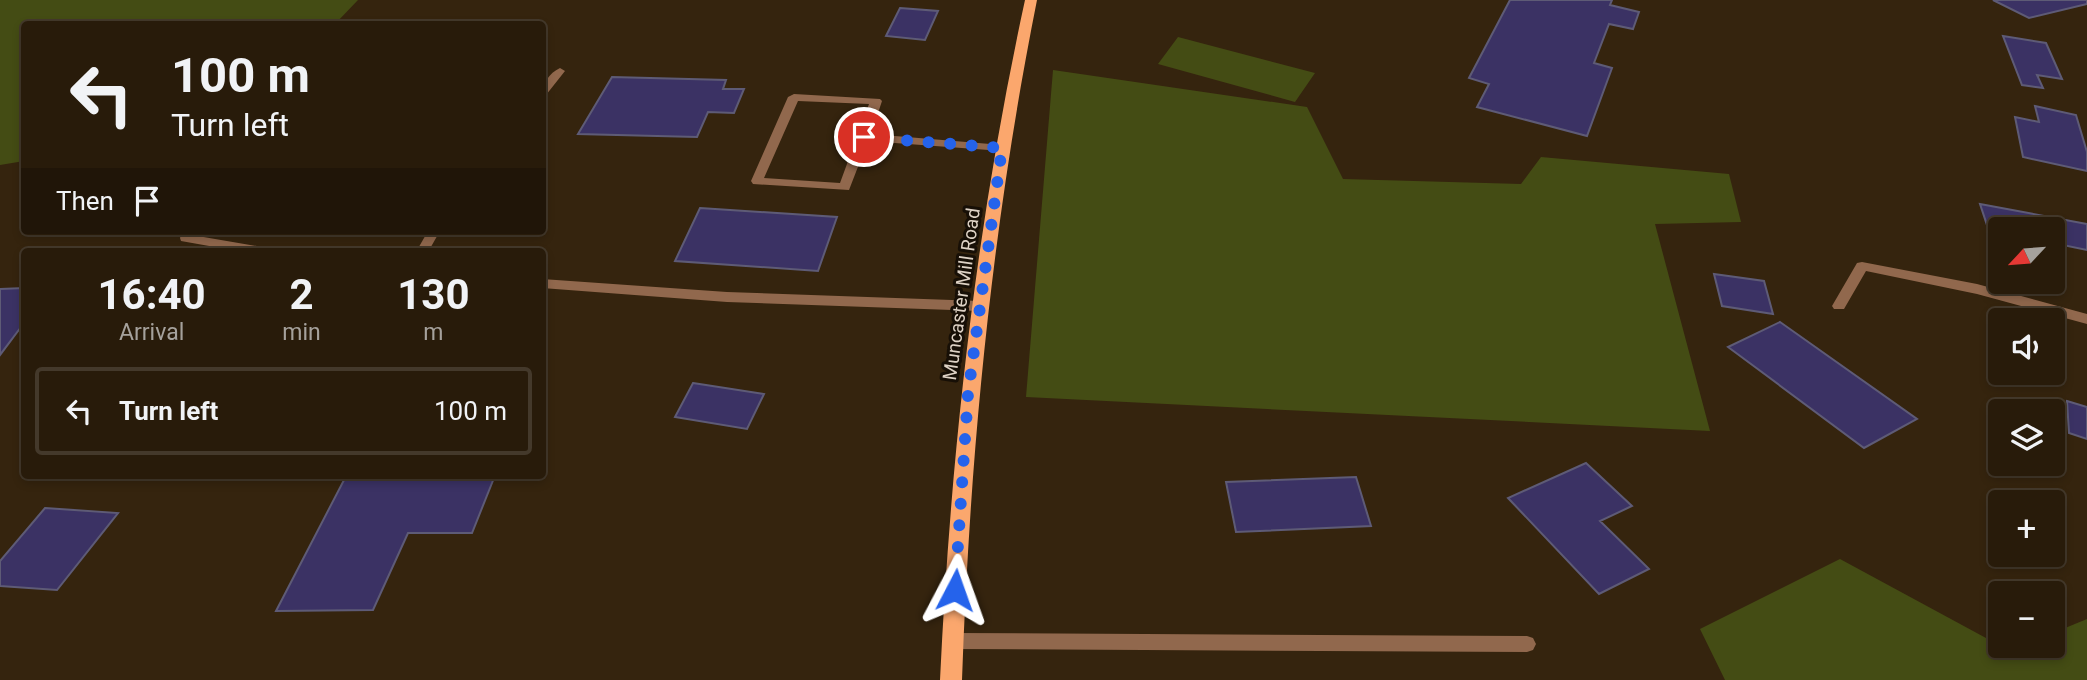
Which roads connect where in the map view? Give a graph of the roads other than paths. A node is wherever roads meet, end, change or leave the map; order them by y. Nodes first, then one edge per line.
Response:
1 (1031, 0) edge
2 (560, 71) dead end
3 (546, 88) edge
4 (864, 137) junction
5 (1002, 148) junction
6 (186, 238) dead end
7 (245, 248) edge
8 (546, 283) edge
9 (980, 306) junction
10 (1839, 306) dead end
11 (2087, 319) edge
12 (952, 641) junction
13 (1527, 644) dead end
14 (951, 680) edge

1 - 5 main road, Muncaster Mill Road
2 - 3 street
4 - 4 street
4 - 5 street
5 - 9 main road, Muncaster Mill Road
6 - 7 street
8 - 9 street
9 - 12 main road, Muncaster Mill Road
10 - 11 street
12 - 13 street
12 - 14 main road, Muncaster Mill Road

